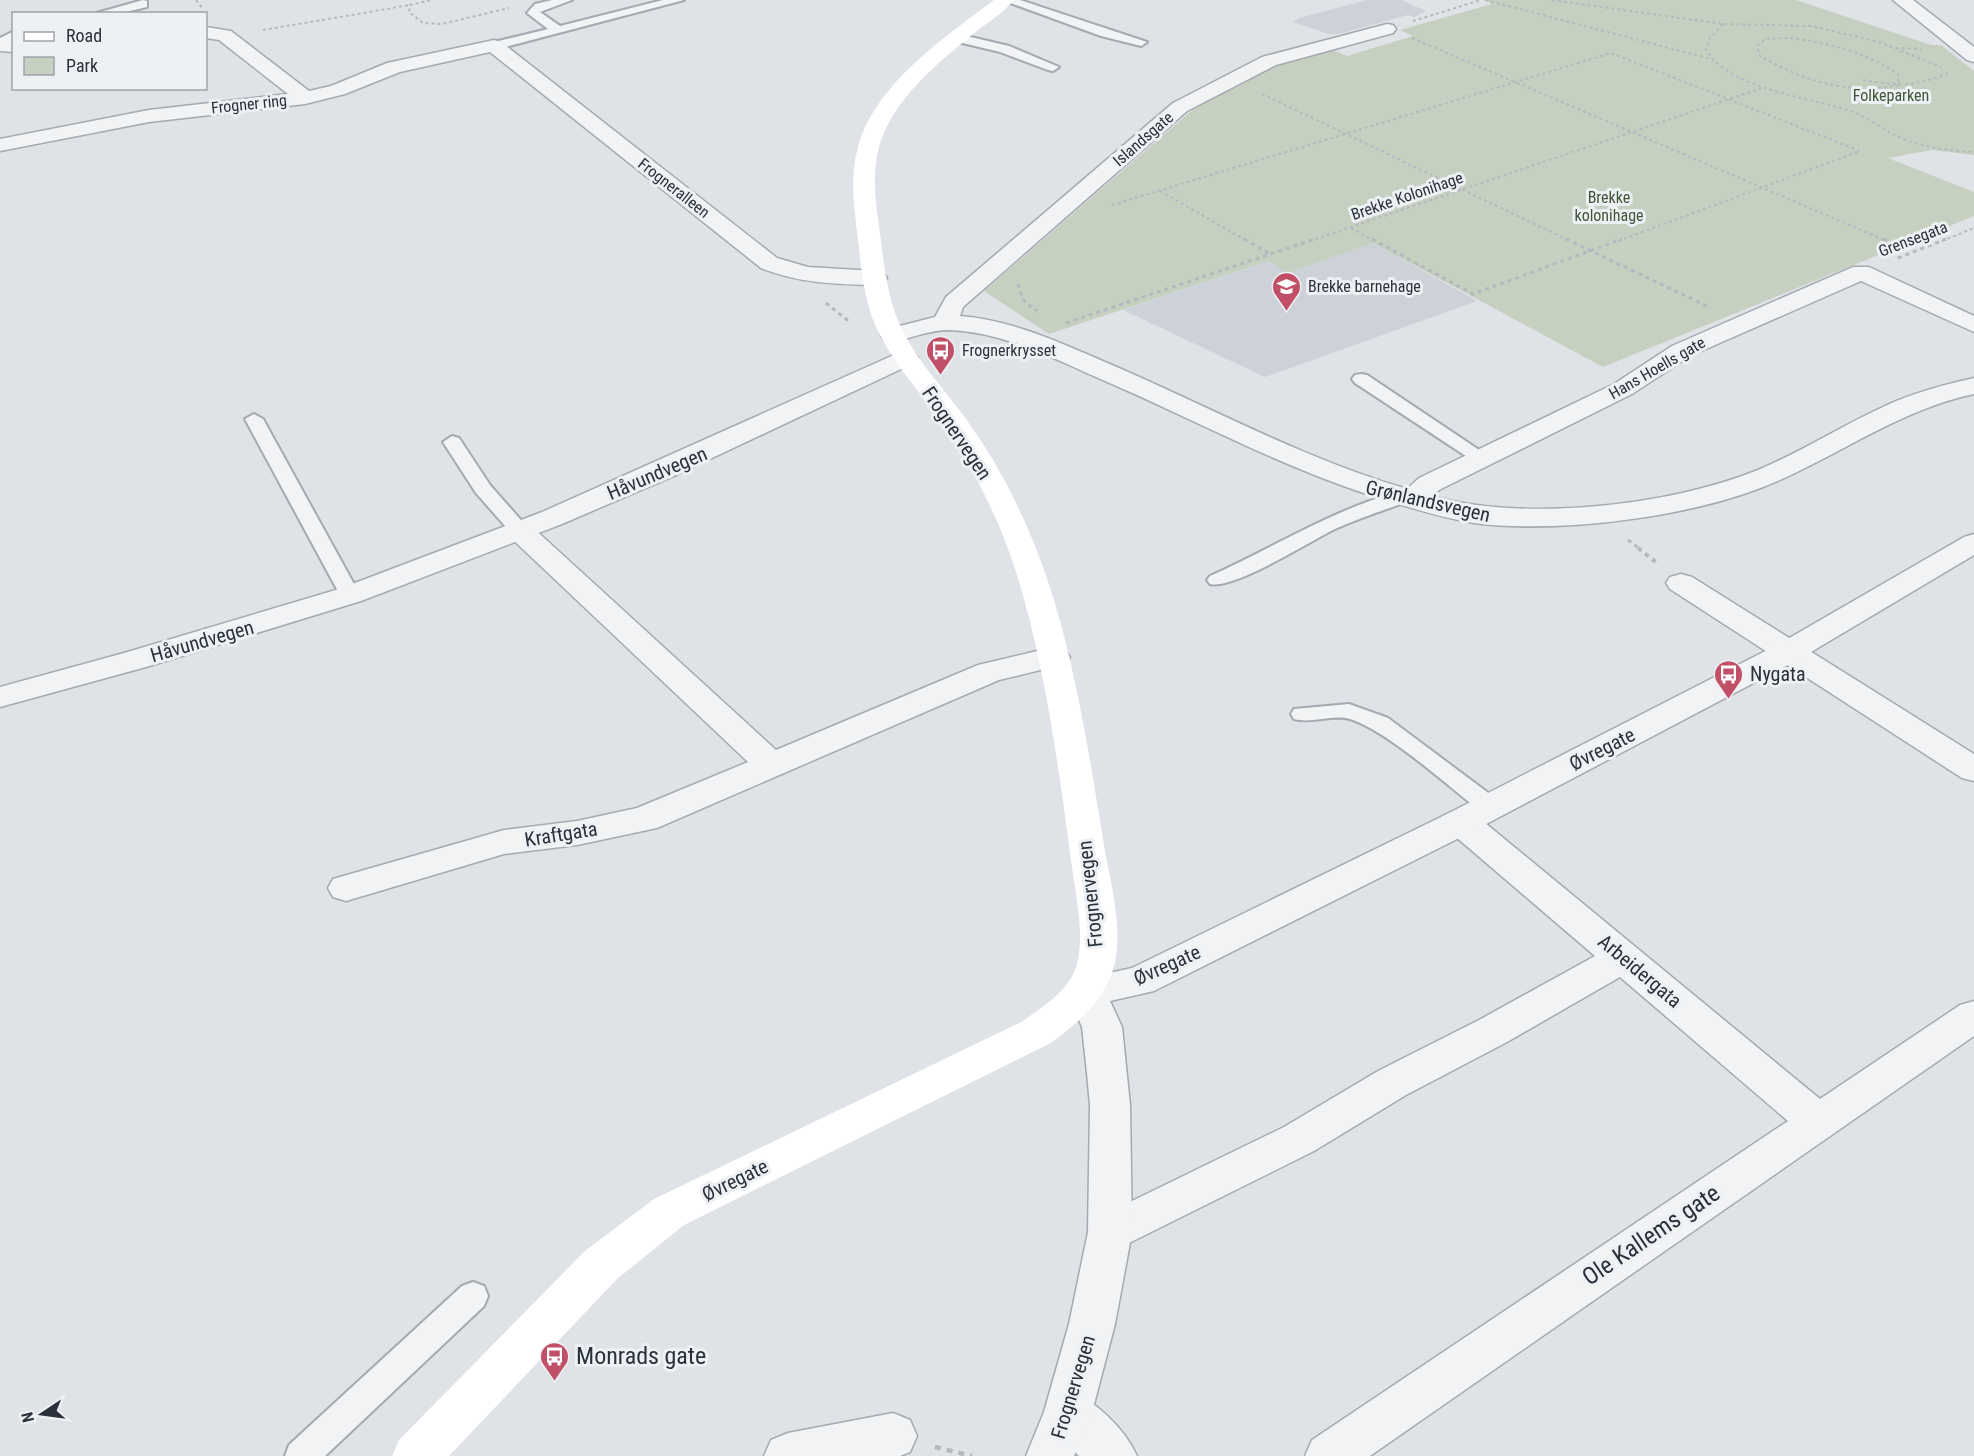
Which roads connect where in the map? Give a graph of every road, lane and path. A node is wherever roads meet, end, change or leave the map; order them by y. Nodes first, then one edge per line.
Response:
1 (430, 0) edge
2 (566, 0) edge
3 (678, 0) edge
4 (1007, 0) edge
5 (1484, 0) edge
6 (1552, 0) edge
7 (1902, 0) edge
8 (143, 4) dead end
9 (410, 5) junction
10 (534, 10) junction
11 (108, 12) edge
12 (1723, 24) junction
13 (1388, 29) junction
14 (558, 30) junction
15 (215, 34) edge
16 (958, 38) junction
17 (1141, 42) dead end
18 (494, 46) junction
19 (1973, 54) edge
20 (1712, 59) junction
21 (1053, 67) dead end
22 (1863, 80) dead end
23 (1234, 81) junction
24 (1516, 82) junction
25 (1899, 86) junction
26 (1765, 87) junction
27 (305, 98) junction
28 (1729, 99) junction
29 (1633, 132) junction
30 (1345, 134) junction
31 (0, 145) edge
32 (1974, 152) edge
33 (1762, 187) junction
34 (1160, 190) junction
35 (1463, 190) junction
36 (1105, 207) dead end
37 (1352, 228) junction
38 (1974, 228) edge
39 (1890, 242) dead end
40 (1591, 250) junction
41 (1272, 255) junction
42 (1861, 272) junction
43 (817, 277) junction
44 (874, 278) junction
45 (1017, 280) dead end
46 (947, 322) junction
47 (1741, 323) junction
48 (1974, 325) edge
49 (1057, 326) junction
50 (1025, 337) junction
51 (899, 346) junction
52 (878, 370) junction
53 (1361, 379) dead end
54 (1974, 386) edge
55 (254, 419) dead end
56 (452, 442) dead end
57 (1482, 458) junction
58 (1407, 498) junction
59 (1596, 513) junction
60 (520, 531) junction
61 (1974, 543) edge
62 (1217, 580) dead end
63 (1681, 583) joint
64 (350, 595) junction
65 (1790, 651) junction
66 (1054, 657) junction
67 (0, 697) edge
68 (1302, 714) dead end
69 (770, 763) junction
70 (1974, 770) edge
71 (1476, 815) junction
72 (346, 888) dead end
73 (1624, 957) junction
74 (1086, 991) junction
75 (1974, 1016) edge
76 (1817, 1121) junction
77 (1110, 1232) junction
78 (473, 1296) dead end
79 (1068, 1412) junction
80 (893, 1436) dead end
81 (301, 1456) edge
82 (416, 1456) edge
83 (788, 1456) edge
84 (1050, 1456) edge
85 (1113, 1456) edge
86 (1329, 1456) edge

1 - 9 path
2 - 10 lane
3 - 14 lane
4 - 16 main road
4 - 17 lane
5 - 13 path
5 - 20 path
6 - 12 path
7 - 19 street
8 - 11 lane
9 - 10 path
9 - 15 path
10 - 14 lane
12 - 20 path
12 - 25 path
13 - 23 street, Islandsgate
13 - 24 path
14 - 18 lane
15 - 27 street
16 - 21 lane
16 - 44 main road
18 - 27 street, Frogner ring
18 - 43 street, Frogneralleen
20 - 26 path
22 - 25 path
23 - 30 path
23 - 46 street, Islandsgate
24 - 28 path
24 - 29 path
24 - 30 path
25 - 25 path
26 - 28 path, Brekke Kolonihage
26 - 32 path
27 - 31 street, Frogner ring
28 - 29 path, Brekke Kolonihage
28 - 33 path
29 - 33 path
29 - 35 path, Brekke Kolonihage
30 - 34 path
30 - 35 path
33 - 39 path
33 - 40 path
34 - 36 path
34 - 41 path
35 - 37 path, Brekke Kolonihage
35 - 40 path
37 - 40 path
37 - 41 path, Brekke Kolonihage
38 - 42 path, Grensegata
40 - 47 path
41 - 49 path, Brekke Kolonihage
42 - 47 street, Hans Hoells gate
42 - 48 street
43 - 44 street, Frogneralleen
43 - 52 path
44 - 51 main road
45 - 49 path
46 - 50 street, Grønlandsvegen
46 - 51 street, Grønlandsvegen
47 - 57 street, Hans Hoells gate
49 - 50 path, Brekke Kolonihage
50 - 58 street, Grønlandsvegen
51 - 52 street, Håvundvegen
51 - 66 main road, Frognervegen
52 - 60 street, Håvundvegen
53 - 57 lane
54 - 59 street, Grønlandsvegen
55 - 64 lane
56 - 60 lane
57 - 58 street, Hans Hoells gate
58 - 59 street, Grønlandsvegen
58 - 62 lane
59 - 63 path
60 - 64 street, Håvundvegen
60 - 69 street
61 - 65 street, Øvregate
63 - 65 street
64 - 67 street, Håvundvegen
65 - 70 street
65 - 71 street, Øvregate
66 - 69 street, Kraftgata
66 - 74 main road, Frognervegen
68 - 71 lane
69 - 72 street, Kraftgata
71 - 73 street, Arbeidergata
71 - 74 street, Øvregate
73 - 76 street, Arbeidergata
73 - 77 street
74 - 77 street, Frognervegen
74 - 82 main road, Øvregate
75 - 76 street, Ole Kallems gate
76 - 86 street, Ole Kallems gate
77 - 79 street, Frognervegen
78 - 81 lane
79 - 84 street, Frognervegen
79 - 85 street
80 - 83 street

